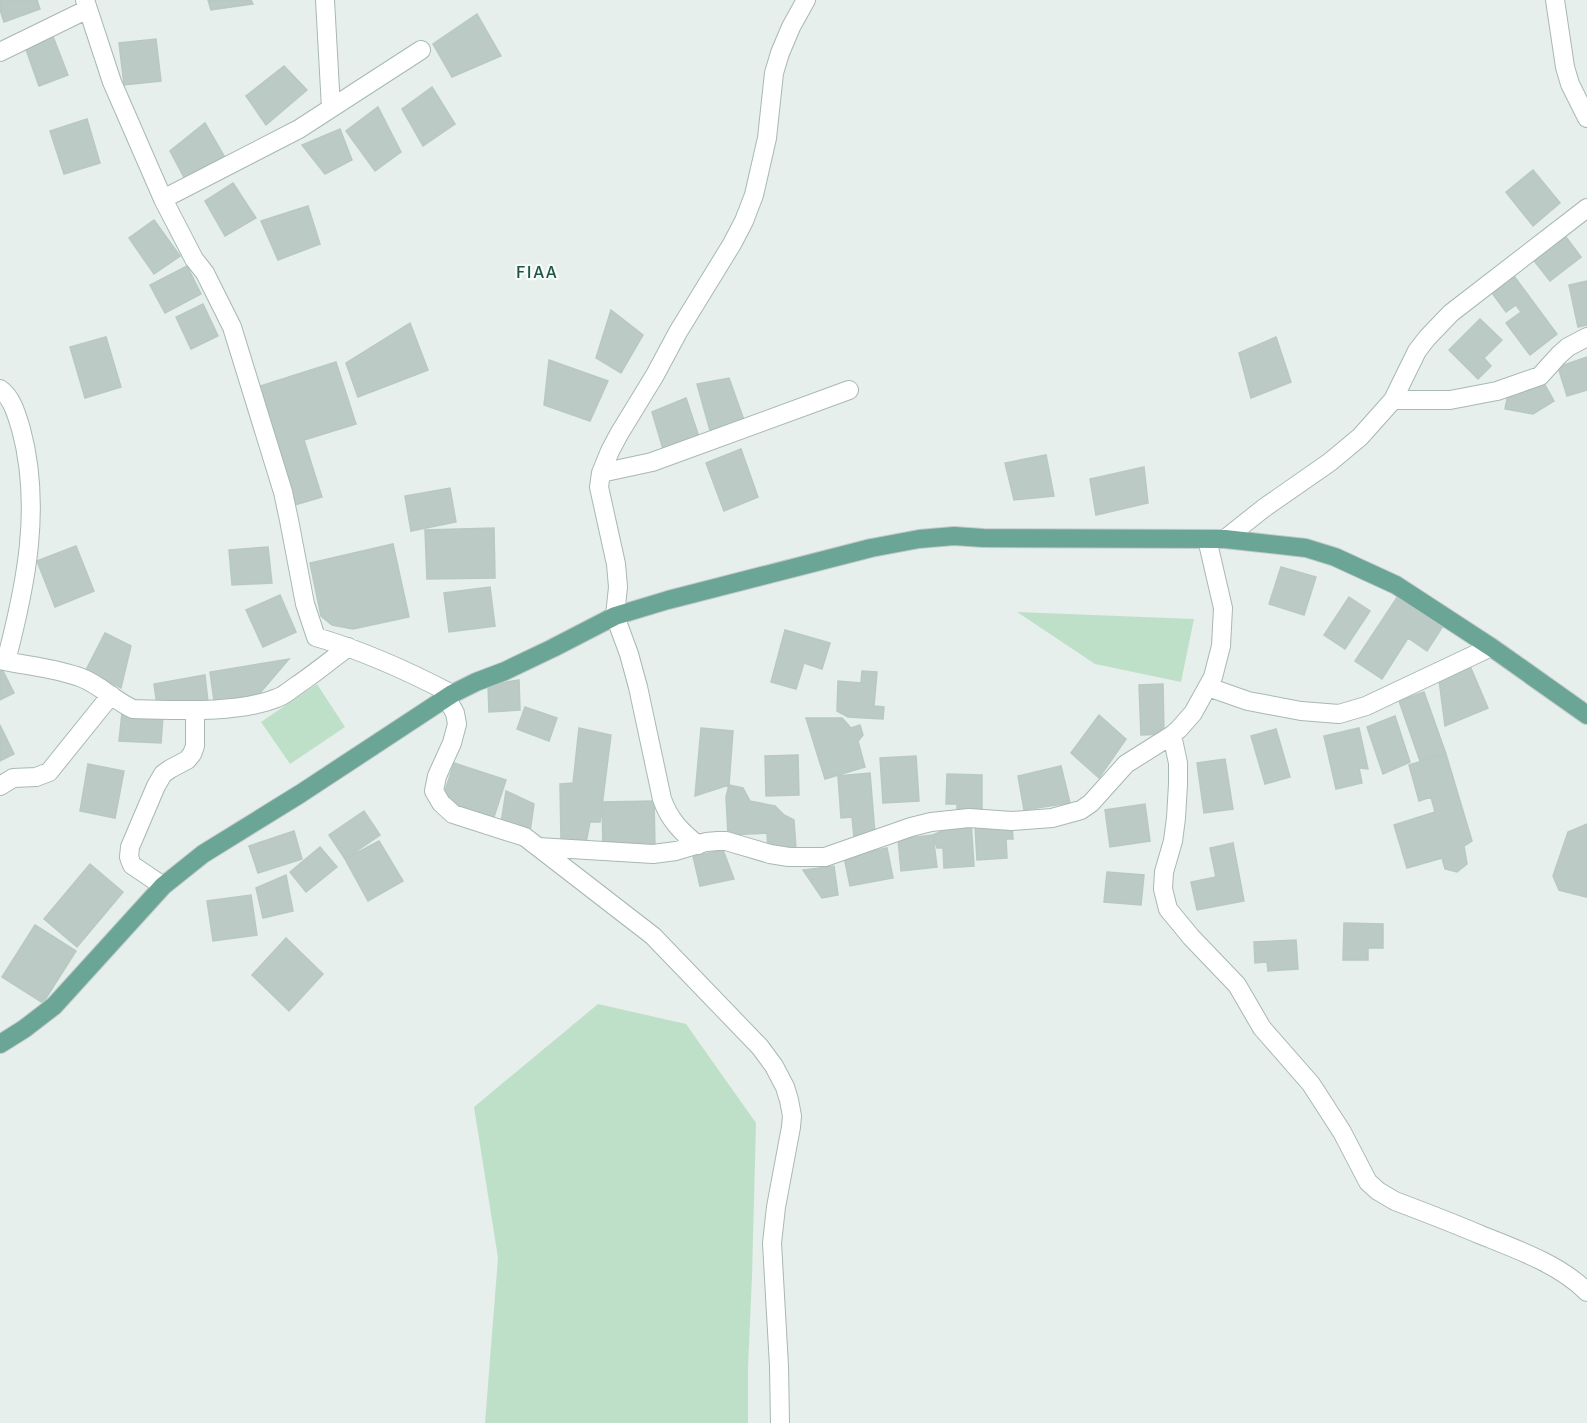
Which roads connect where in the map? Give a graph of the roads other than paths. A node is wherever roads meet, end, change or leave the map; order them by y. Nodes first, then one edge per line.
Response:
1 (325, 0) edge
2 (806, 0) edge
3 (1555, 0) edge
4 (87, 5) edge
5 (421, 50) dead end
6 (0, 51) edge
7 (332, 108) junction
8 (1587, 118) edge
9 (163, 199) junction
10 (1587, 208) edge
11 (1587, 337) edge
12 (0, 389) edge
13 (849, 390) dead end
14 (1392, 400) junction
15 (601, 473) junction
16 (1216, 539) junction
17 (615, 615) junction
18 (348, 646) junction
19 (1491, 647) junction
20 (3, 661) edge
21 (1208, 687) junction
22 (111, 695) junction
23 (449, 696) junction
24 (195, 710) junction
25 (1587, 715) edge
26 (1172, 735) junction
27 (0, 786) edge
28 (698, 844) junction
29 (538, 847) junction
30 (163, 886) junction
31 (0, 1044) edge
32 (1587, 1292) edge
33 (780, 1423) edge

1 - 7 street
2 - 15 street
3 - 8 street
4 - 6 street
4 - 9 street
5 - 7 street
7 - 9 street
9 - 18 street
10 - 14 street
11 - 14 street
12 - 20 street
13 - 15 street
14 - 16 street
15 - 17 street
16 - 17 main road
16 - 19 main road
16 - 21 street
17 - 23 main road
17 - 28 street
18 - 23 street
18 - 24 street
19 - 21 street
19 - 25 main road
20 - 22 street
21 - 26 street
22 - 24 street
22 - 27 street
23 - 29 street
23 - 30 main road
24 - 30 street
26 - 28 street
26 - 32 street
28 - 29 street
29 - 33 street
30 - 31 main road

